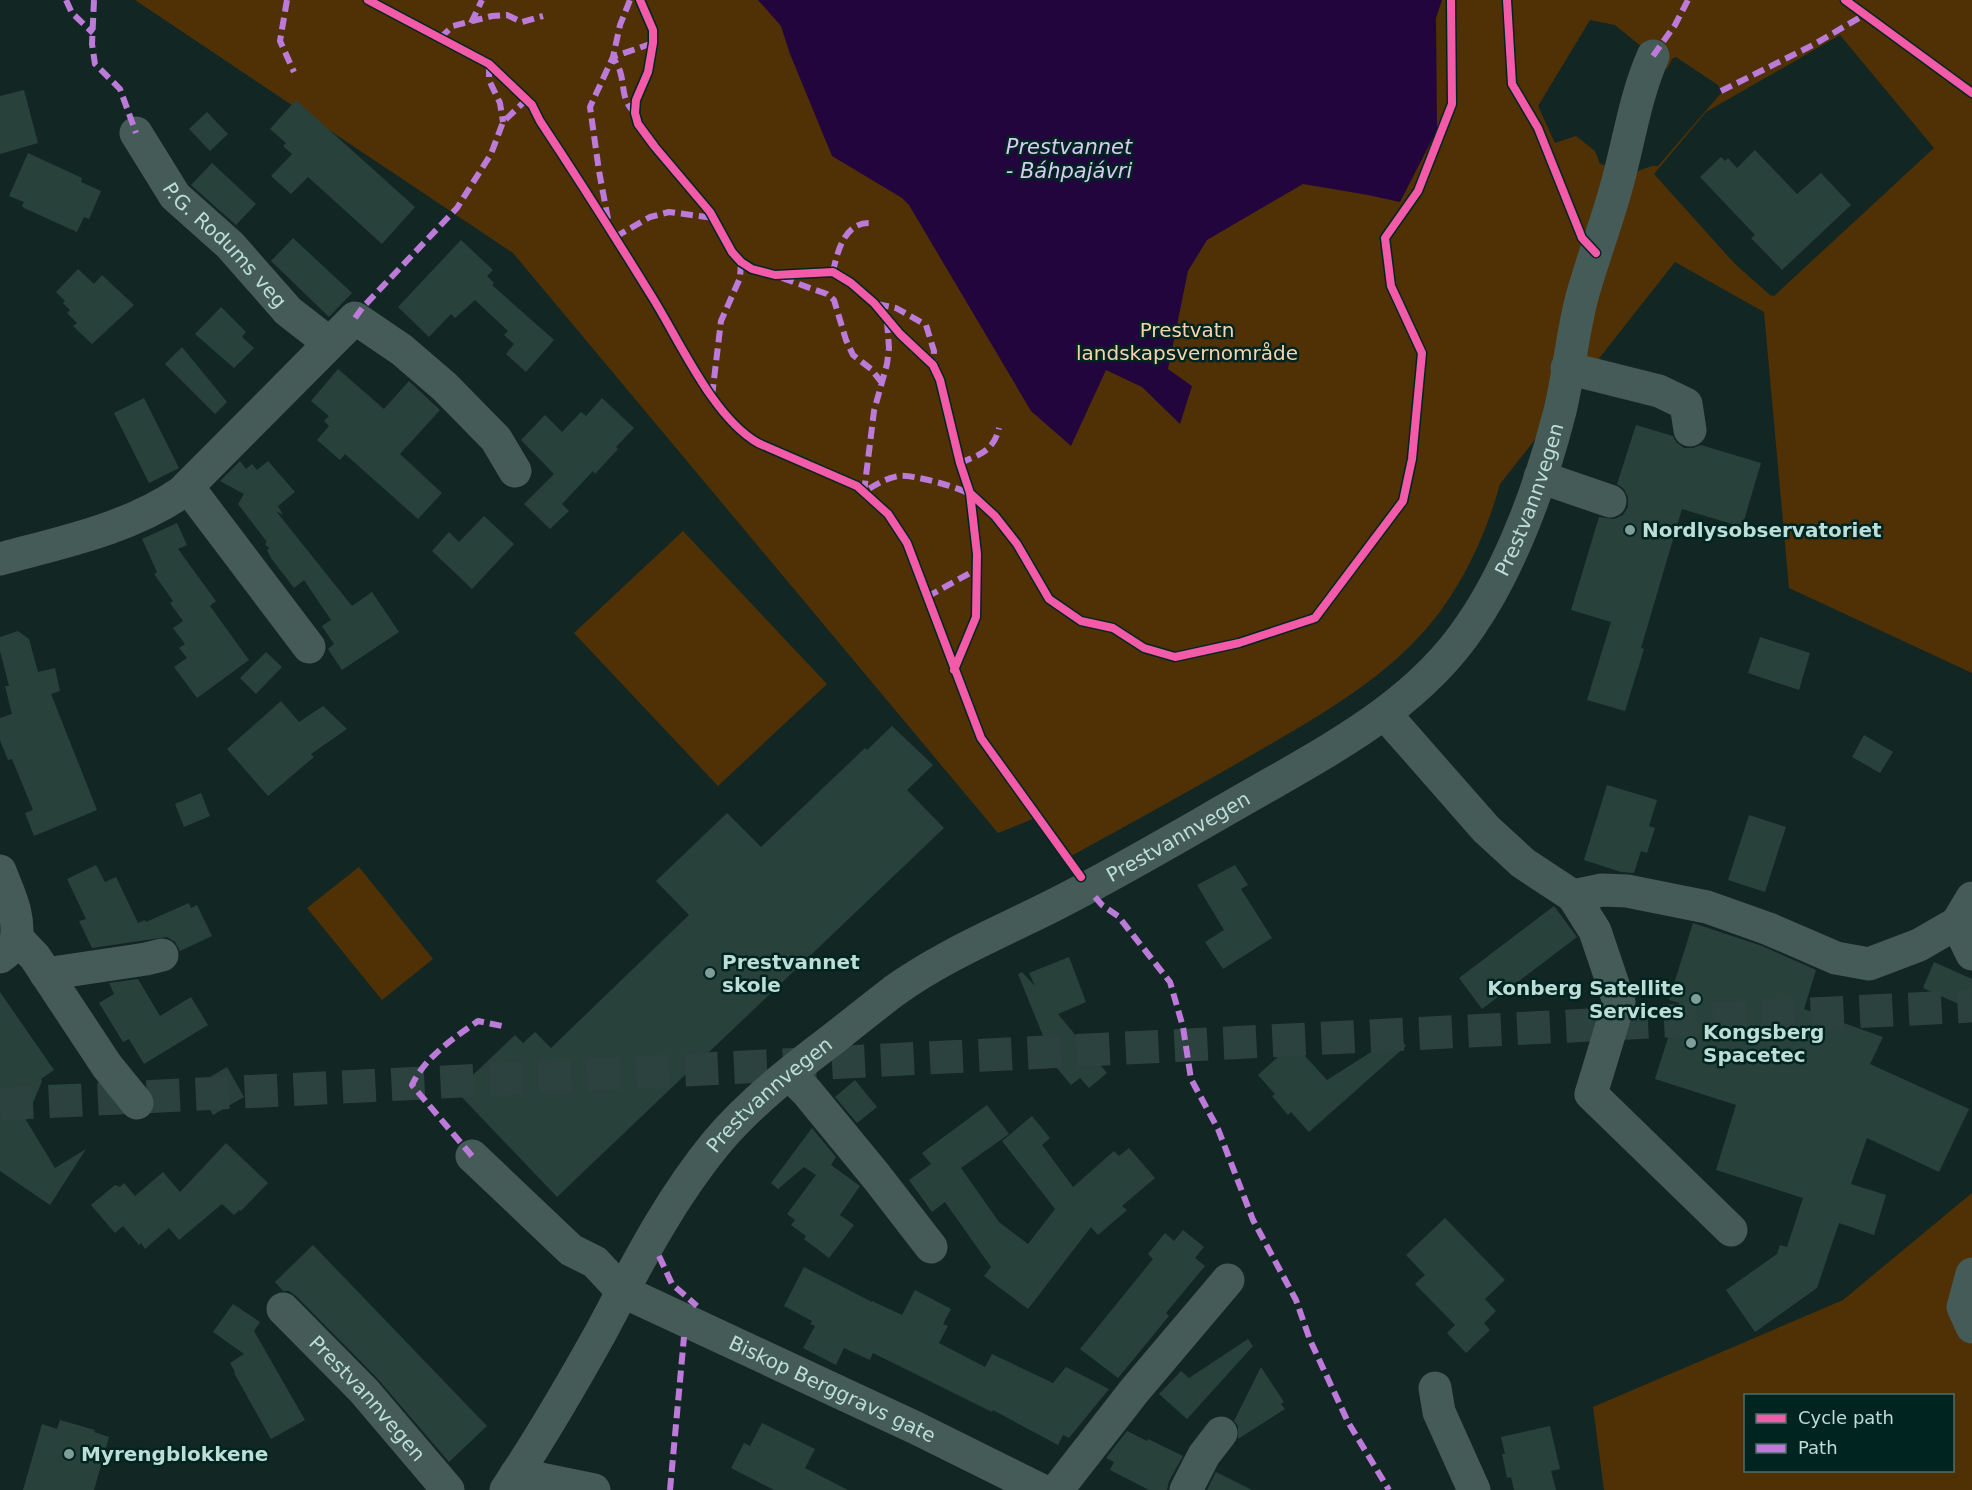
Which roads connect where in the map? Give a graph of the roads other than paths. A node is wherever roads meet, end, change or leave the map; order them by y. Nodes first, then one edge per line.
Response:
1 (1653, 56) dead end
2 (136, 133) dead end
3 (329, 343) junction
4 (1567, 368) junction
5 (1690, 430) dead end
6 (515, 471) dead end
7 (1540, 477) junction
8 (188, 487) junction
9 (1610, 501) dead end
10 (0, 559) edge
11 (309, 646) dead end
12 (1385, 714) junction
13 (0, 871) edge
14 (1573, 896) junction
15 (1964, 910) edge
16 (8, 947) edge
17 (1972, 954) edge
18 (162, 955) dead end
19 (46, 975) junction
20 (789, 1074) junction
21 (137, 1103) dead end
22 (472, 1156) dead end
23 (1731, 1230) dead end
24 (931, 1247) dead end
25 (1972, 1274) edge
26 (1228, 1280) dead end
27 (622, 1291) junction
28 (283, 1309) dead end
29 (1972, 1327) edge
30 (1435, 1388) dead end
31 (1221, 1433) dead end
32 (511, 1482) edge
33 (448, 1490) edge
34 (594, 1490) edge
35 (1041, 1490) edge
36 (1057, 1490) edge
37 (1186, 1490) edge
38 (1474, 1490) edge

1 - 4 street, Prestvannvegen
2 - 3 street, P.G. Rodums veg
3 - 6 street
3 - 8 street
4 - 5 street
4 - 7 street, Prestvannvegen
7 - 9 street
7 - 12 street, Prestvannvegen
8 - 10 street
8 - 11 street
12 - 14 street
12 - 20 street, Prestvannvegen
13 - 16 street
14 - 15 street
14 - 23 street
15 - 17 street
16 - 19 street
18 - 19 street
19 - 21 street
20 - 24 street
20 - 27 street, Prestvannvegen
22 - 27 street
25 - 29 street
26 - 36 street
27 - 32 street, Prestvannvegen
27 - 35 street, Biskop Berggravs gate
28 - 33 street, Prestvannvegen
30 - 38 street
31 - 37 street
32 - 34 street

